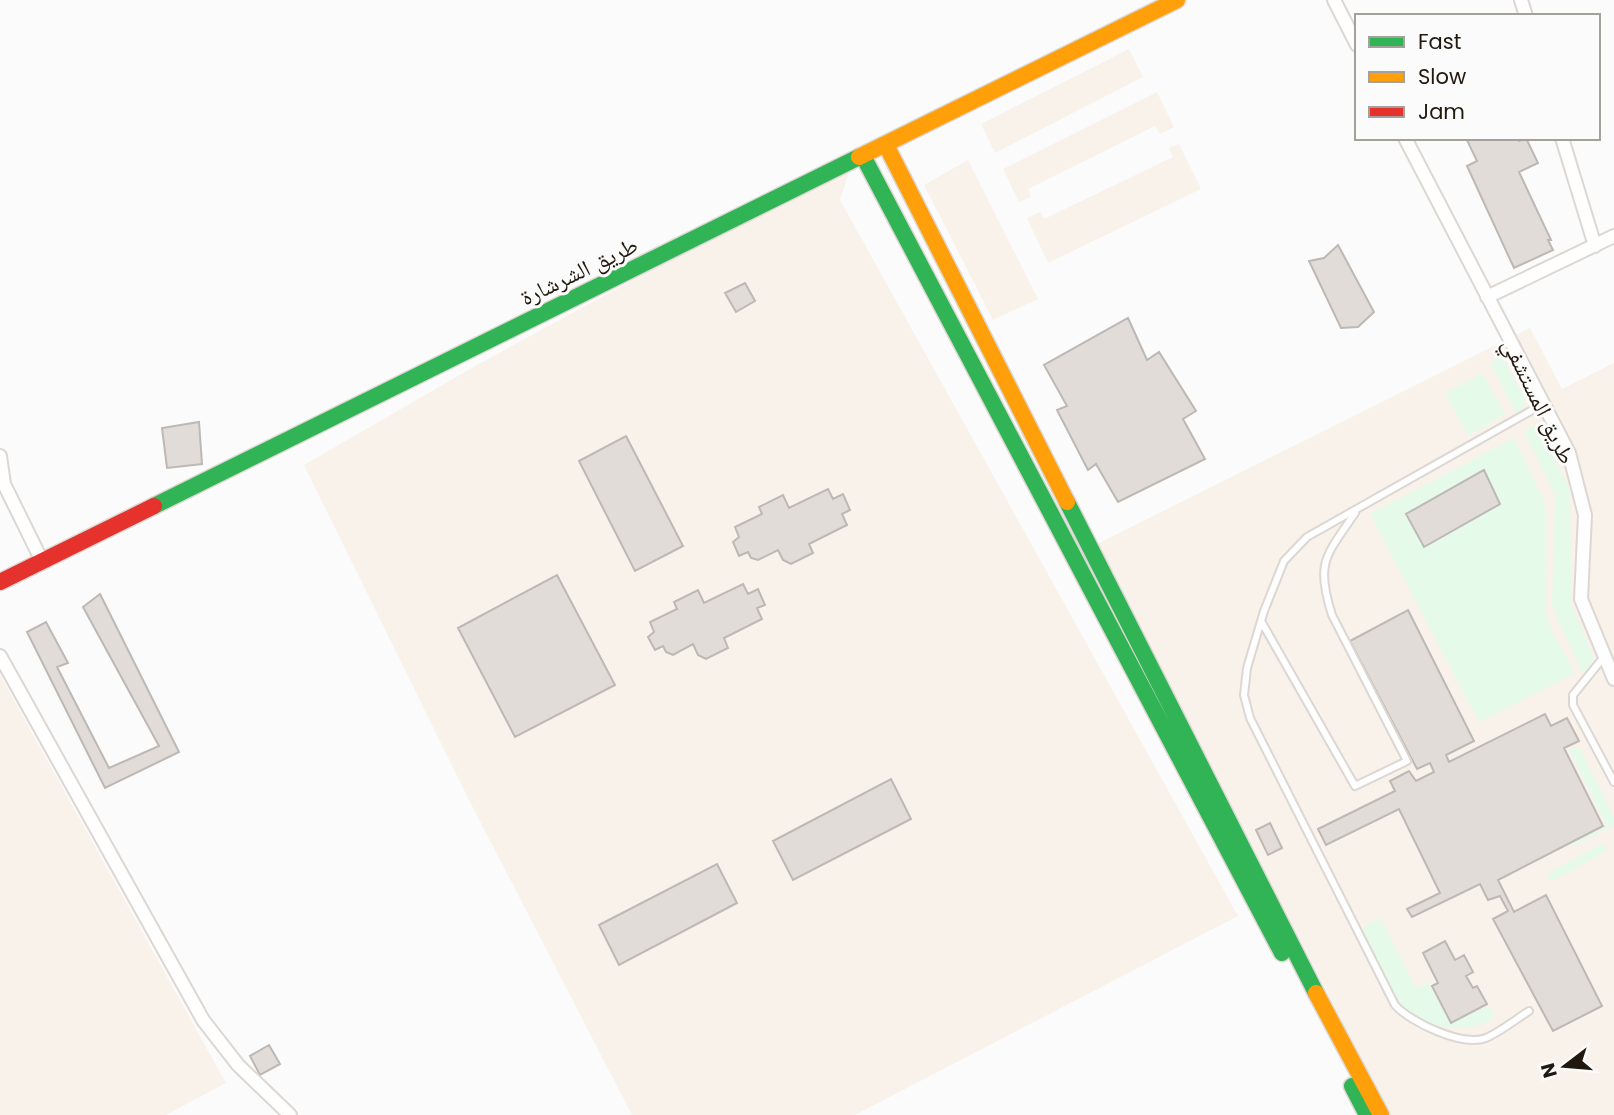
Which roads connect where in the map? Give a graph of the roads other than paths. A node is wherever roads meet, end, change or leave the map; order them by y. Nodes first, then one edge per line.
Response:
1 (1177, 0) edge
2 (1334, 0) edge
3 (1355, 40) edge
4 (1406, 140) edge
5 (1563, 140) edge
6 (886, 145) junction
7 (863, 156) junction
8 (1614, 236) edge
9 (1595, 246) junction
10 (1487, 297) junction
11 (1543, 404) junction
12 (0, 456) edge
13 (1357, 511) junction
14 (42, 561) junction
15 (0, 582) edge
16 (1261, 621) junction
17 (0, 656) edge
18 (1603, 658) junction
19 (1614, 679) edge
20 (1614, 782) edge
21 (1528, 1011) dead end
22 (290, 1115) edge
23 (1367, 1115) edge
24 (1381, 1115) edge

1 - 6 street, طريق الشرشارة
2 - 3 street
4 - 10 street, طريق المستشفي
5 - 9 street
6 - 7 street, طريق الشرشارة
6 - 24 street
7 - 14 street, طريق الشرشارة
7 - 23 street
8 - 9 street
9 - 10 street
10 - 11 street, طريق المستشفي
11 - 13 lane
11 - 18 street, طريق المستشفي
12 - 14 street
13 - 16 lane
13 - 16 lane
14 - 15 street, طريق الشرشارة
16 - 21 lane
17 - 22 street
18 - 19 street, طريق المستشفي
18 - 20 lane

